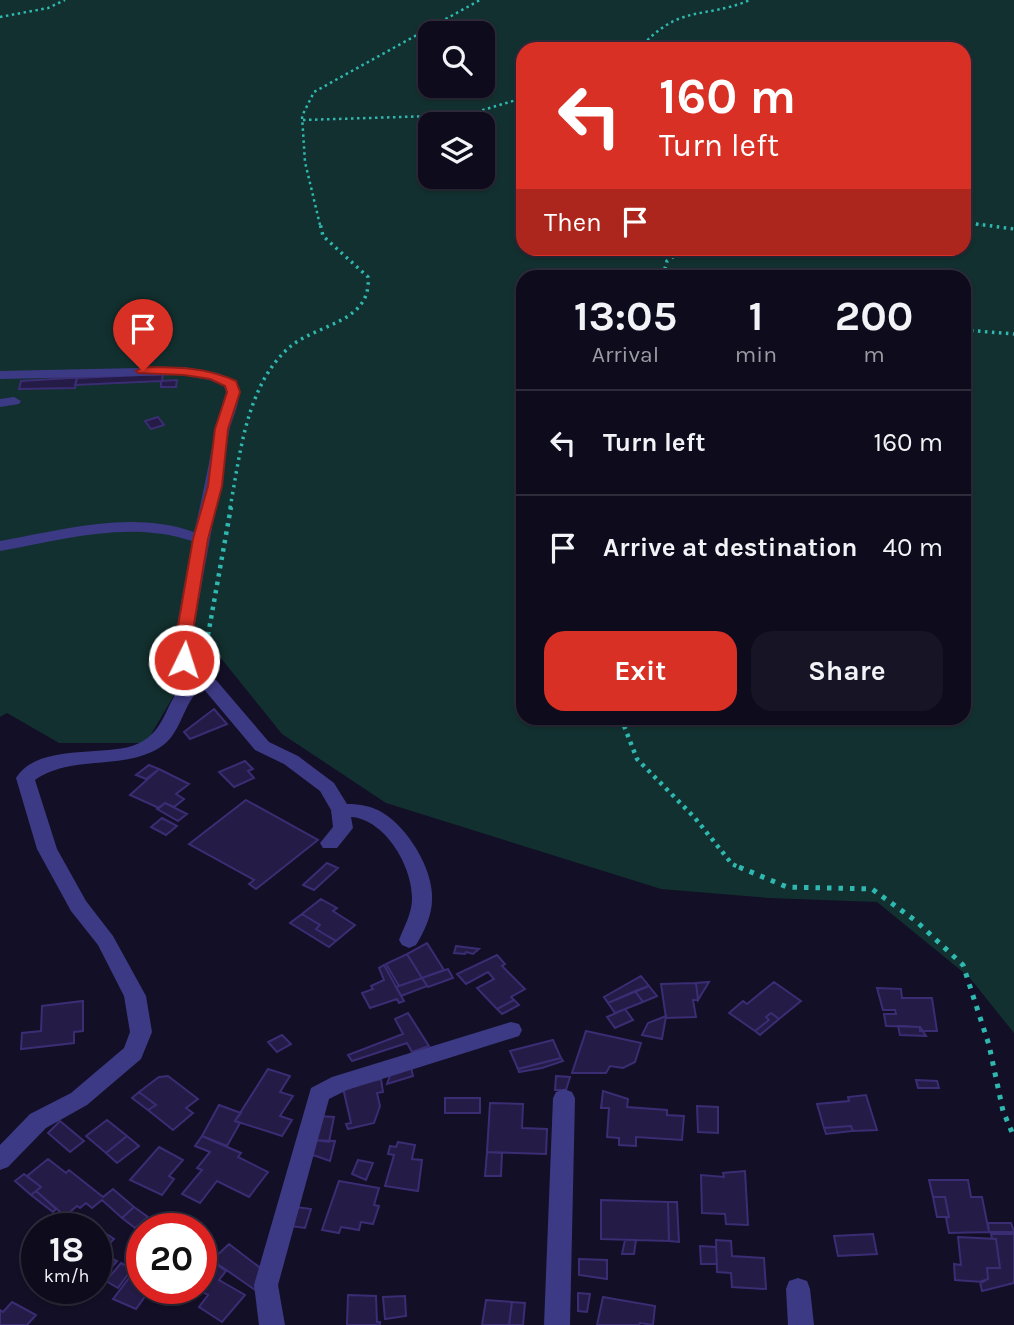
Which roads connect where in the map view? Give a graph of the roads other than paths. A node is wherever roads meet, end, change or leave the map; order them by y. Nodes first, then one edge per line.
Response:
1 (0, 374) edge
2 (200, 539) junction
3 (0, 546) edge
4 (200, 680) junction
5 (341, 810) junction
6 (330, 843) dead end
7 (409, 940) dead end
8 (511, 1030) dead end
9 (564, 1098) dead end
10 (0, 1160) edge
11 (798, 1289) dead end
12 (272, 1325) edge
13 (557, 1325) edge
14 (801, 1325) edge

1 - 2 street
2 - 3 street
2 - 4 street
4 - 5 street
4 - 10 street
5 - 6 street
5 - 7 street
8 - 12 street
9 - 13 street
11 - 14 street

